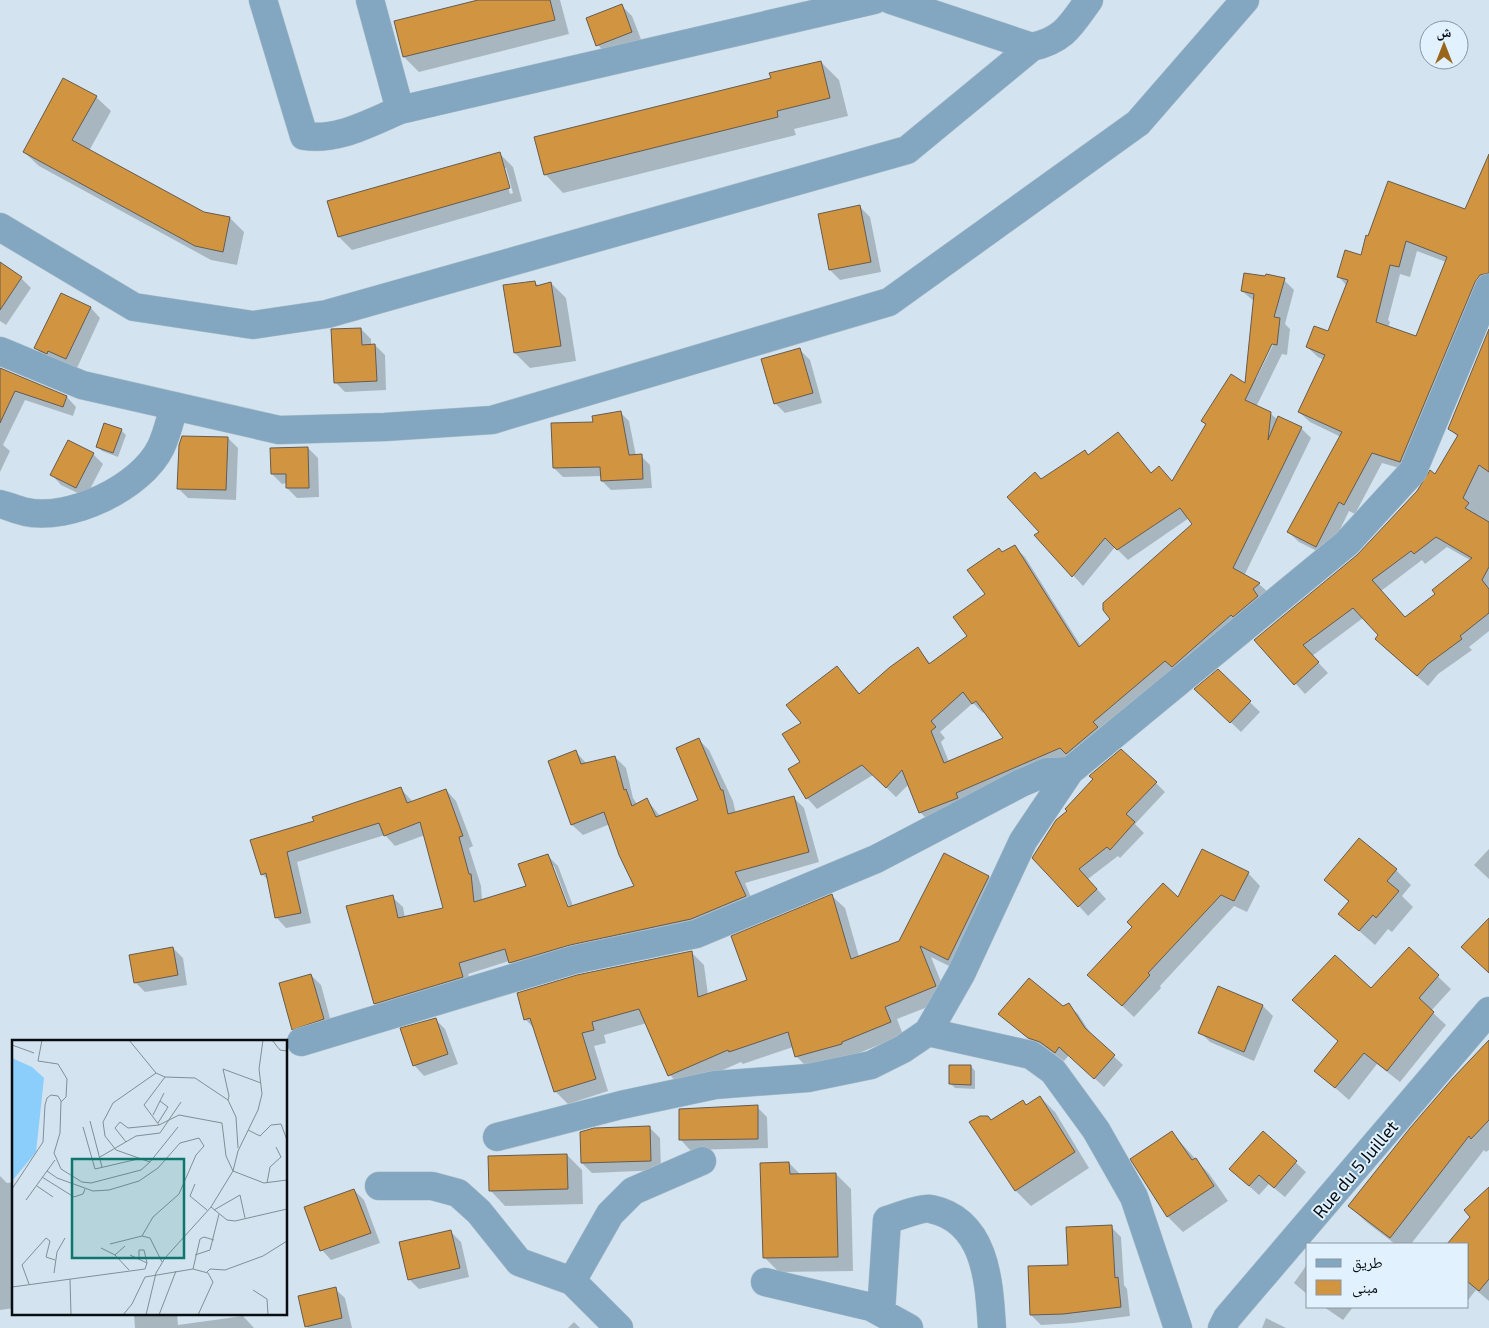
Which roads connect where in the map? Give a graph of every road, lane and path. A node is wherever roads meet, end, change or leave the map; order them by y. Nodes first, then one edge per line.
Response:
1 (263, 0) edge
2 (370, 0) edge
3 (874, 0) edge
4 (891, 0) edge
5 (1089, 0) edge
6 (1245, 0) edge
7 (1032, 47) junction
8 (400, 110) junction
9 (0, 227) edge
10 (1489, 288) edge
11 (0, 351) edge
12 (174, 407) junction
13 (0, 504) edge
14 (1070, 771) junction
15 (1489, 1011) edge
16 (928, 1032) junction
17 (302, 1042) dead end
18 (497, 1137) dead end
19 (702, 1161) dead end
20 (379, 1186) dead end
21 (572, 1282) junction
22 (765, 1282) dead end
23 (881, 1312) junction
24 (619, 1328) edge
25 (909, 1328) edge
26 (992, 1328) edge
27 (1178, 1328) edge
28 (1222, 1328) edge

1 - 8 street
2 - 8 street
3 - 8 street
4 - 7 street
5 - 7 street
6 - 12 street
7 - 9 street
10 - 14 street
11 - 12 street
12 - 13 street
14 - 16 street
14 - 17 street
15 - 28 street, Rue du 5 Juillet
16 - 18 street
16 - 27 street
19 - 21 street
20 - 21 street
21 - 24 street
22 - 23 street
23 - 25 street
23 - 26 street

